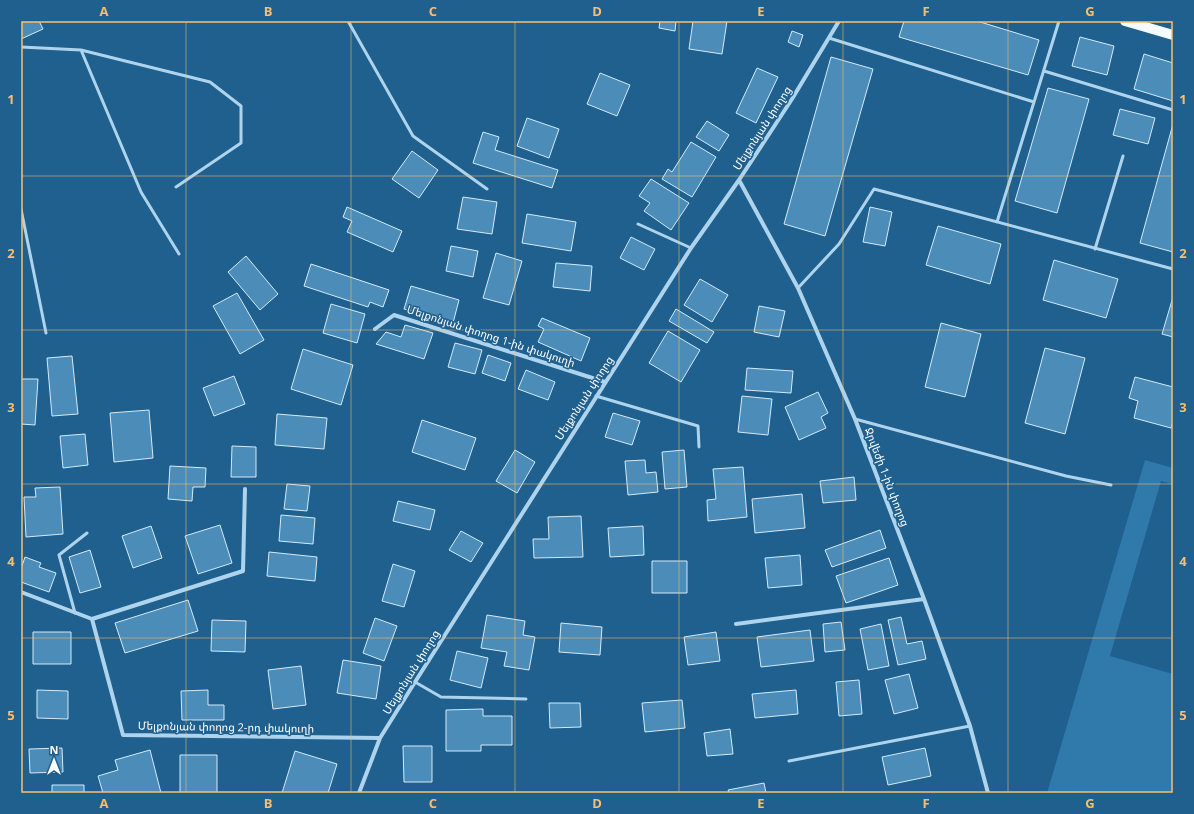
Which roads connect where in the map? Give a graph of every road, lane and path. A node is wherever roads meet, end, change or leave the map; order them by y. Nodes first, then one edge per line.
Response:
1 (348, 21) edge
2 (839, 21) edge
3 (1060, 21) edge
4 (1125, 21) edge
5 (1173, 35) edge
6 (829, 38) junction
7 (21, 47) edge
8 (81, 50) junction
9 (1044, 71) junction
10 (1034, 102) junction
11 (1173, 110) edge
12 (1123, 156) dead end
13 (739, 180) junction
14 (176, 187) dead end
15 (487, 189) dead end
16 (21, 209) edge
17 (997, 222) junction
18 (638, 224) dead end
19 (691, 248) junction
20 (1095, 249) junction
21 (179, 254) dead end
22 (1173, 269) edge
23 (798, 288) junction
24 (375, 329) dead end
25 (46, 333) dead end
26 (605, 382) junction
27 (596, 396) junction
28 (855, 419) junction
29 (698, 447) dead end
30 (1111, 486) dead end
31 (245, 489) dead end
32 (86, 533) dead end
33 (21, 592) edge
34 (924, 598) junction
35 (75, 612) junction
36 (92, 619) junction
37 (736, 624) dead end
38 (415, 682) junction
39 (526, 699) dead end
40 (970, 726) junction
41 (380, 738) junction
42 (789, 761) dead end
43 (358, 793) edge
44 (988, 793) edge

1 - 15 lane
2 - 6 street, Մելքոնյան փողոց
3 - 9 lane
4 - 5 main road
6 - 10 lane
6 - 13 street, Մելքոնյան փողոց
7 - 8 lane
8 - 14 lane
8 - 21 lane
9 - 10 lane
9 - 11 lane
10 - 17 lane
12 - 20 lane
13 - 19 street, Մելքոնյան փողոց
13 - 23 street, Ջրվեժի 1-ին փողոց
16 - 25 lane
17 - 20 lane
17 - 23 lane
18 - 19 lane
19 - 26 street, Մելքոնյան փողոց
20 - 22 lane
23 - 28 street, Ջրվեժի 1-ին փողոց
24 - 26 street, Մելքոնյան փողոց 1-ին փակուղի
26 - 27 street, Մելքոնյան փողոց
27 - 29 lane
27 - 38 street, Մելքոնյան փողոց
28 - 30 lane
28 - 34 street, Ջրվեժի 1-ին փողոց
31 - 36 street
32 - 35 lane
33 - 35 street
34 - 37 street
34 - 40 street, Ջրվեժի 1-ին փողոց
35 - 36 street
36 - 41 street, Մելքոնյան փողոց 2-րդ փակուղի
38 - 39 lane
38 - 41 street, Մելքոնյան փողոց
40 - 42 lane
40 - 44 street, Ջրվեժի 1-ին փողոց
41 - 43 street, Մելքոնյան փողոց

